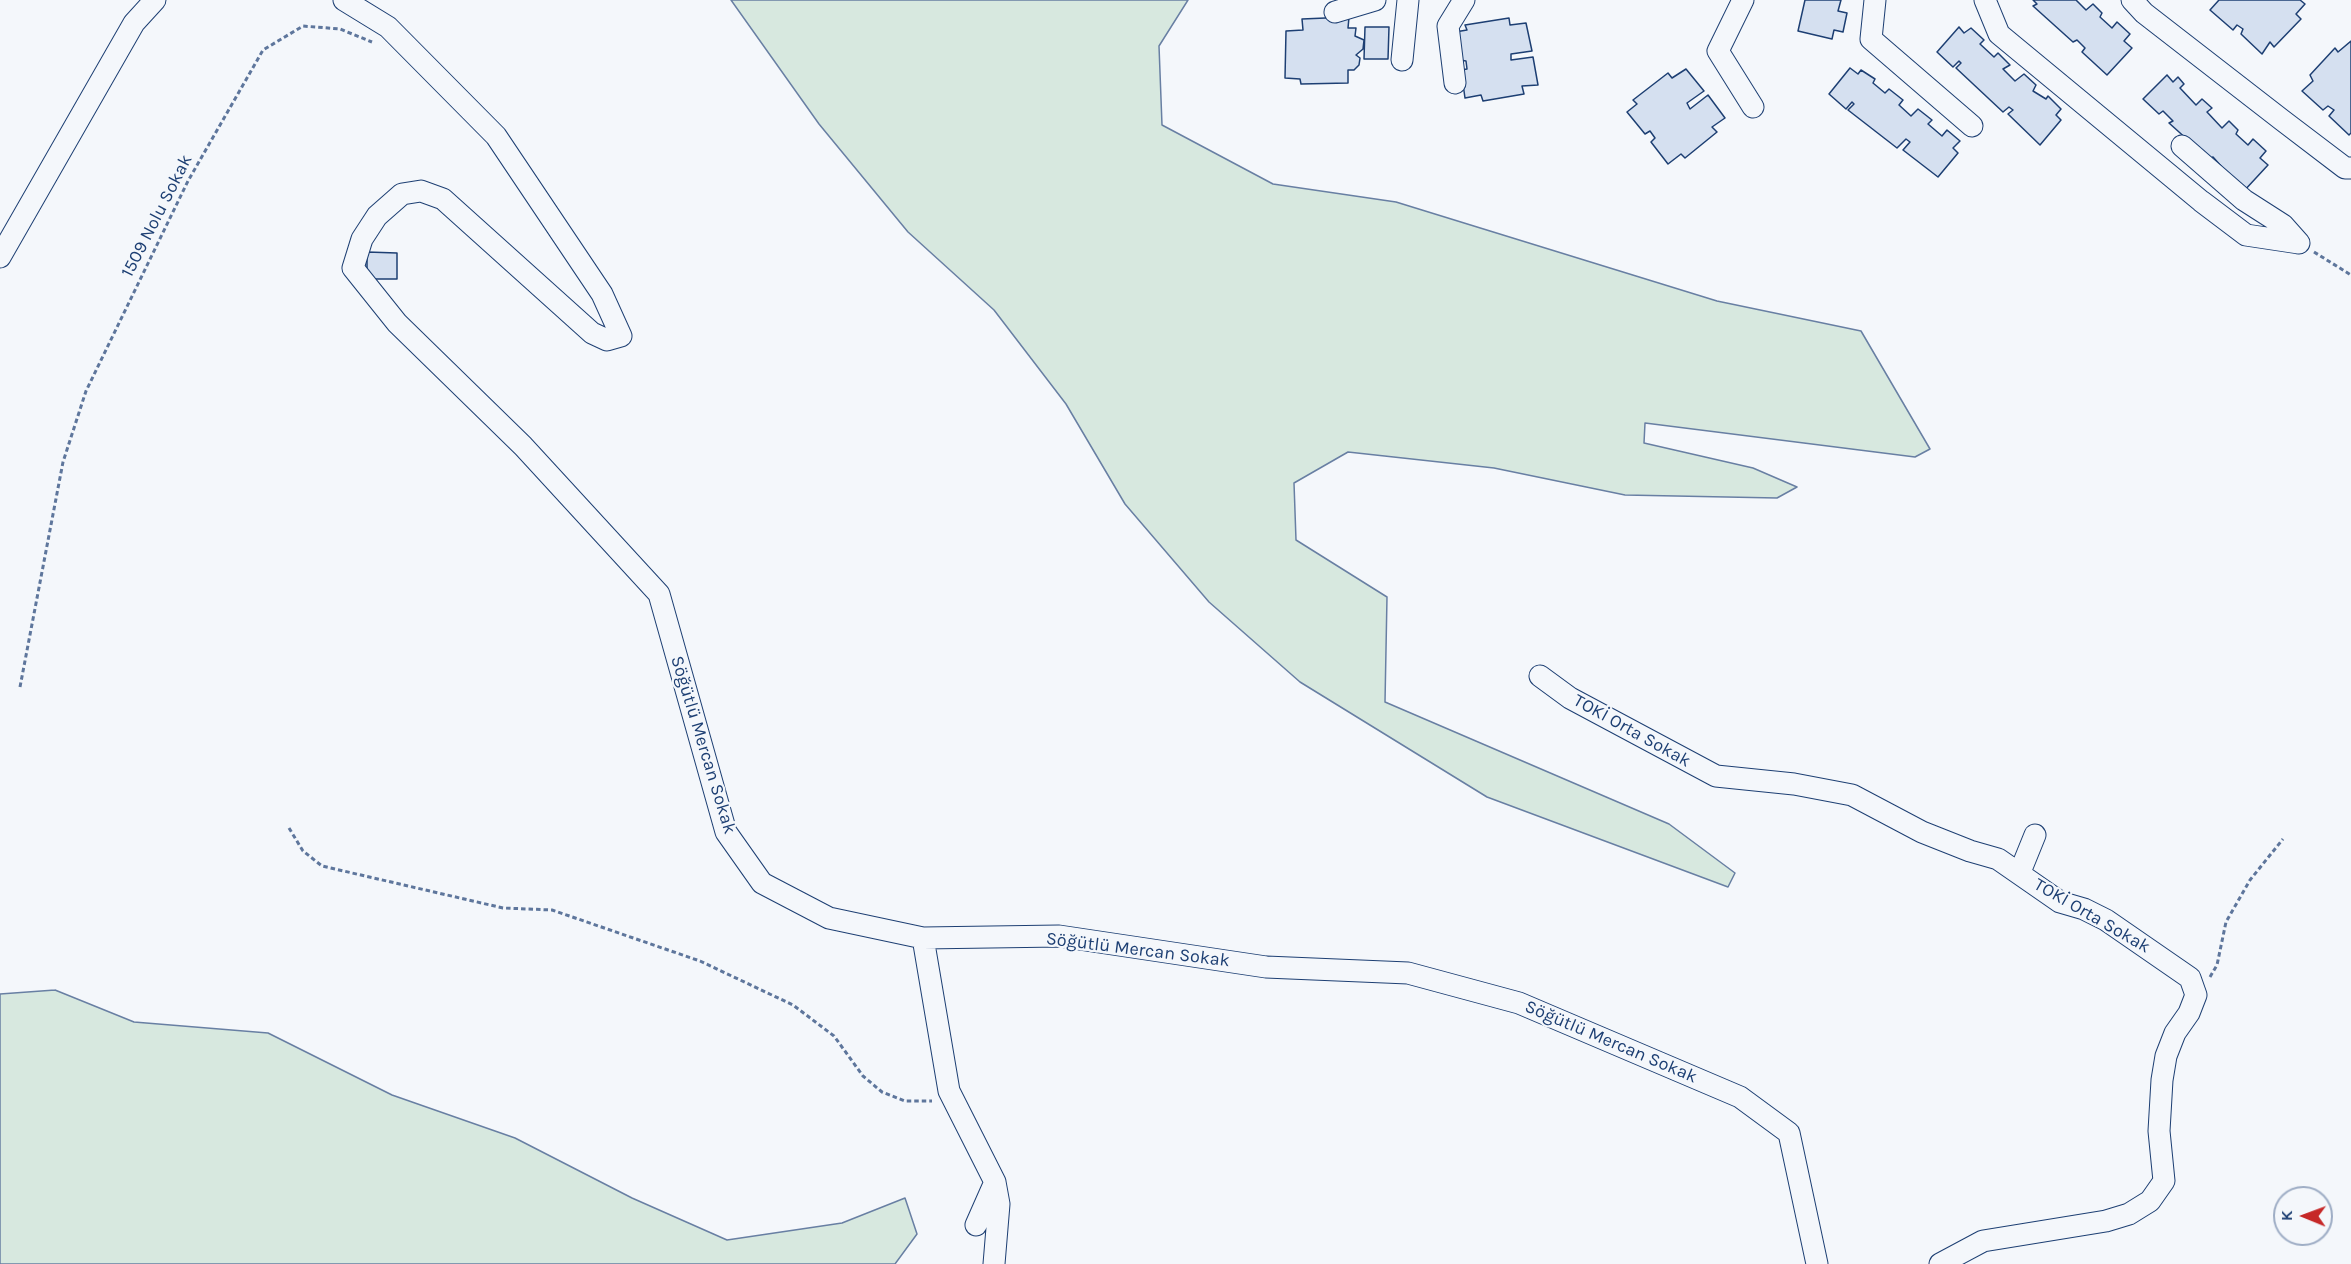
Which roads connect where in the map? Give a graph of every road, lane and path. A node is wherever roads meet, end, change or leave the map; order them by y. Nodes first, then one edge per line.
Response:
1 (155, 0) edge
2 (344, 0) edge
3 (1375, 0) edge
4 (1408, 0) edge
5 (1464, 0) edge
6 (1743, 0) edge
7 (1875, 0) edge
8 (1984, 0) edge
9 (2132, 0) edge
10 (1335, 12) dead end
11 (379, 44) dead end
12 (1402, 60) dead end
13 (1455, 83) dead end
14 (1753, 107) dead end
15 (1972, 126) dead end
16 (2182, 146) dead end
17 (2351, 168) edge
18 (2299, 243) junction
19 (0, 257) edge
20 (2351, 275) edge
21 (1540, 676) dead end
22 (20, 687) dead end
23 (289, 828) dead end
24 (2035, 835) dead end
25 (2283, 840) dead end
26 (2020, 873) junction
27 (923, 938) junction
28 (2193, 987) junction
29 (949, 1091) junction
30 (995, 1182) junction
31 (976, 1225) dead end
32 (995, 1262) edge
33 (1817, 1264) edge
34 (1940, 1264) edge

1 - 19 street
2 - 27 street, Söğütlü Mercan Sokak
3 - 10 street
4 - 12 street
5 - 13 street
6 - 14 street
7 - 15 street
8 - 18 street
9 - 17 street
11 - 22 path, 1509 Nolu Sokak
16 - 18 street
18 - 20 path
21 - 26 street, TOKİ Orta Sokak
23 - 29 path
24 - 26 street
25 - 28 path
26 - 28 street, TOKİ Orta Sokak
27 - 29 street
27 - 33 street, Söğütlü Mercan Sokak
28 - 34 street
29 - 30 street
30 - 31 street
30 - 32 street

